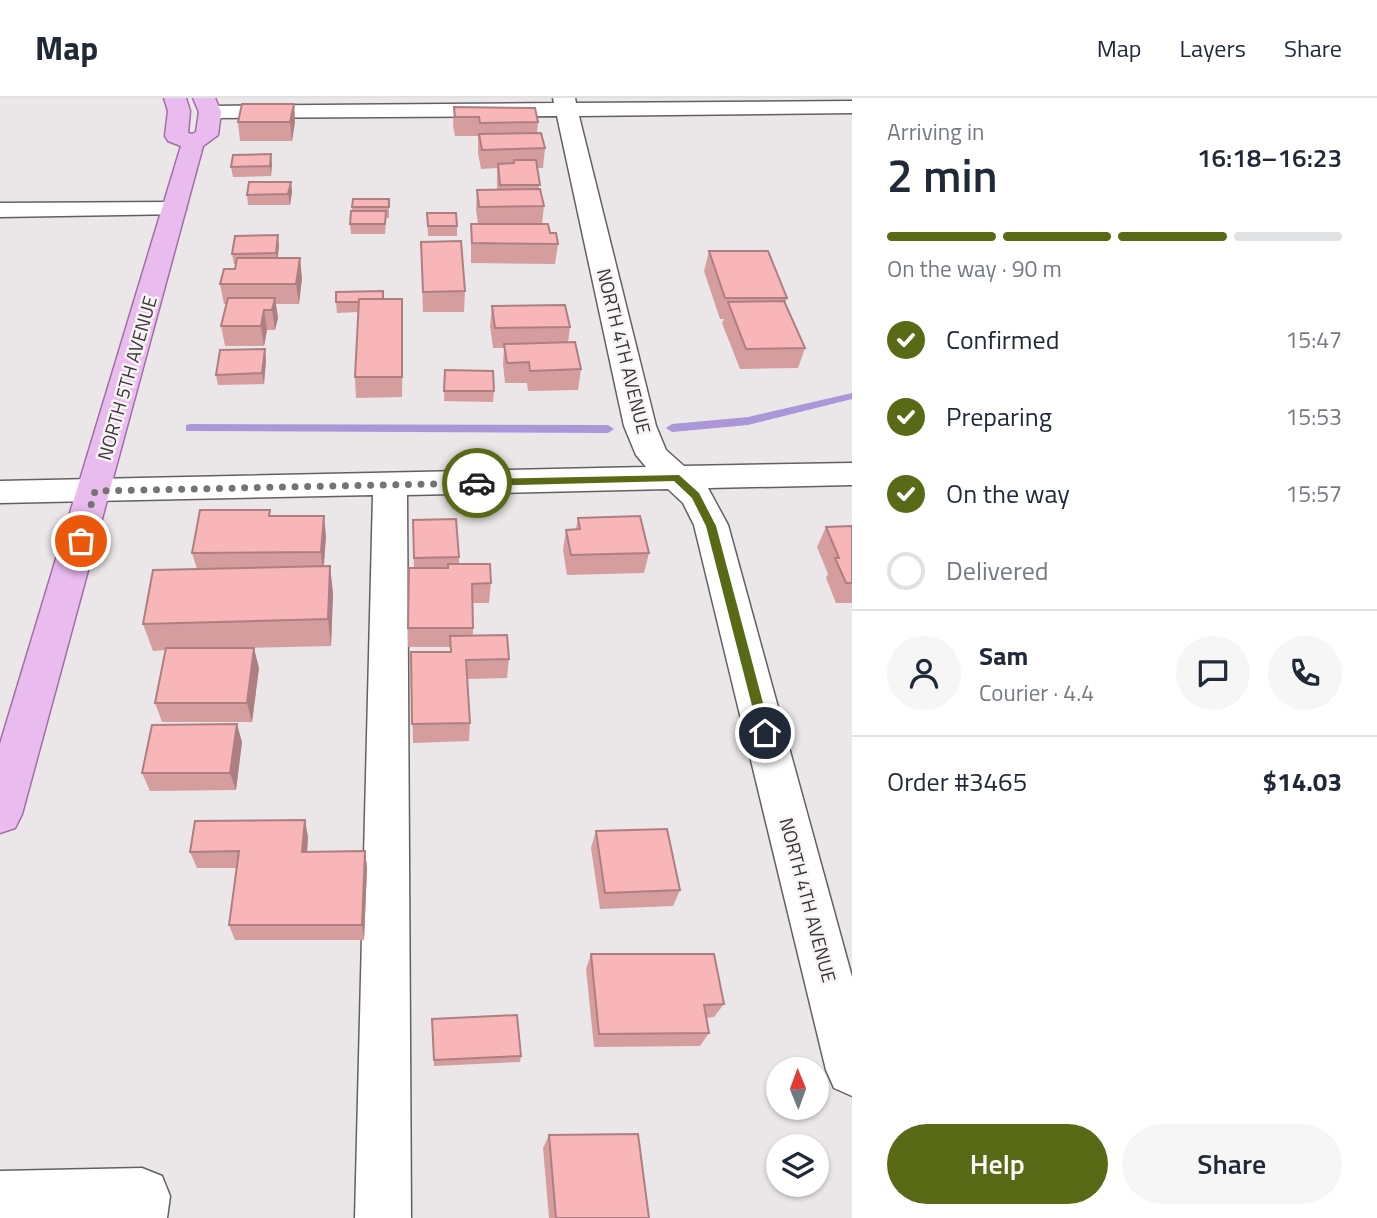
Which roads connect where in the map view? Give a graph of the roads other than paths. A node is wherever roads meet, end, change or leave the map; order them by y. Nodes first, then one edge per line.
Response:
1 (175, 98) edge
2 (565, 104) edge
3 (207, 105) edge
4 (852, 107) edge
5 (193, 143) junction
6 (174, 209) junction
7 (0, 210) edge
8 (852, 474) edge
9 (676, 478) junction
10 (390, 485) junction
11 (95, 491) junction
12 (0, 492) edge
13 (0, 814) edge
14 (852, 1070) edge
15 (0, 1199) edge
16 (139, 1218) edge
17 (383, 1218) edge

1 - 5 main road
2 - 3 street
2 - 4 street
2 - 9 street, NORTH 4TH AVENUE
3 - 5 main road, NORTH 5TH AVENUE
5 - 6 main road, NORTH 5TH AVENUE
6 - 7 street
6 - 11 main road, NORTH 5TH AVENUE
8 - 9 street
9 - 10 street
9 - 14 street, NORTH 4TH AVENUE
10 - 11 street
10 - 17 street
11 - 12 street
11 - 13 main road, NORTH 5TH AVENUE
15 - 16 street

